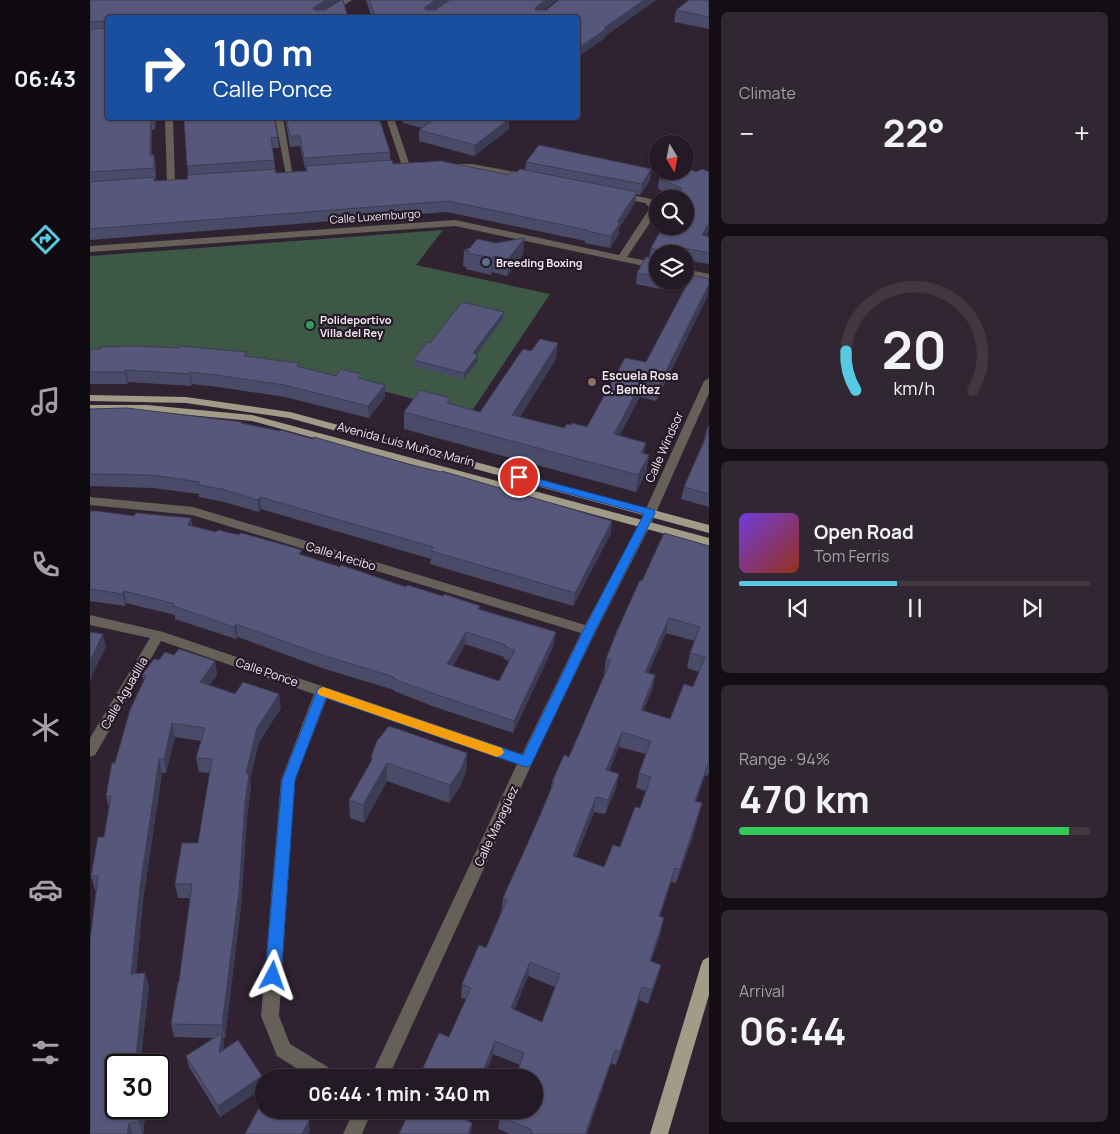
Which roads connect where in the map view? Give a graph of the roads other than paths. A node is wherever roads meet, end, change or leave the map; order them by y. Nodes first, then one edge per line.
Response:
1 (349, 0) edge
2 (323, 15) edge
3 (169, 120) edge
4 (279, 120) edge
5 (391, 120) edge
6 (406, 166) junction
7 (416, 166) edge
8 (435, 166) edge
9 (396, 167) edge
10 (300, 174) edge
11 (280, 175) edge
12 (290, 175) junction
13 (538, 179) edge
14 (181, 182) edge
15 (612, 194) edge
16 (90, 248) edge
17 (622, 258) junction
18 (649, 264) edge
19 (694, 274) edge
20 (709, 277) edge
21 (709, 381) edge
22 (90, 398) edge
23 (90, 408) edge
24 (90, 501) edge
25 (647, 518) junction
26 (709, 529) edge
27 (709, 542) edge
28 (90, 620) edge
29 (589, 631) junction
30 (158, 635) junction
31 (322, 692) junction
32 (90, 751) edge
33 (526, 761) junction
34 (709, 965) edge
35 (315, 1069) edge
36 (382, 1069) edge
37 (359, 1119) edge
38 (352, 1134) edge
39 (659, 1134) edge

1 - 2 street
3 - 14 street
4 - 12 street
5 - 6 street
6 - 7 street
6 - 9 street
8 - 13 street
10 - 12 street
11 - 12 street
15 - 17 street
16 - 17 street, Calle Luxemburgo
17 - 18 street, Calle Luxemburgo
19 - 20 street
21 - 25 street, Calle Windsor
22 - 25 main road, Avenida Luis Muñoz Marín
23 - 25 main road, Avenida Luis Muñoz Marín
24 - 29 street, Calle Arecibo
25 - 26 main road, Avenida Luis Muñoz Marín
25 - 27 main road, Avenida Luis Muñoz Marín
25 - 29 street, Calle Mayagüez
28 - 30 street, Calle Ponce
29 - 33 street, Calle Mayagüez
30 - 31 street, Calle Ponce
30 - 32 street, Calle Aguadilla
31 - 33 street, Calle Ponce
31 - 35 street
33 - 36 street, Calle Mayagüez
34 - 39 main road
37 - 38 street

